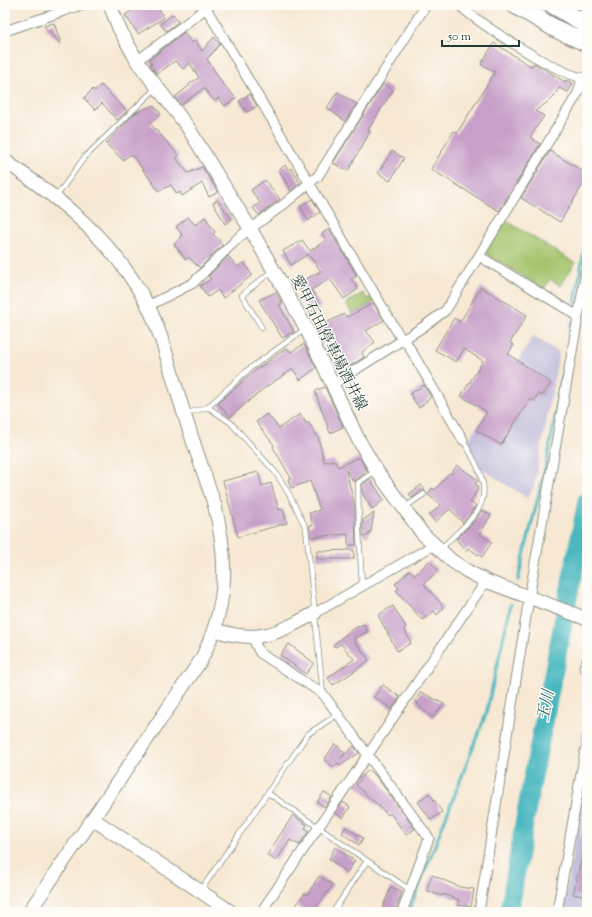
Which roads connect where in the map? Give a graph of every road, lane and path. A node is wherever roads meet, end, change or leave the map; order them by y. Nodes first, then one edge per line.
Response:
1 (81, 5) edge
2 (110, 5) edge
3 (426, 5) edge
4 (459, 5) edge
5 (515, 5) edge
6 (531, 5) edge
7 (554, 5) edge
8 (208, 7) edge
9 (587, 26) edge
10 (5, 31) edge
11 (587, 42) edge
12 (137, 61) junction
13 (584, 78) edge
14 (158, 87) junction
15 (6, 163) edge
16 (310, 184) junction
17 (56, 197) junction
18 (251, 230) junction
19 (479, 256) junction
20 (587, 266) edge
21 (273, 270) junction
22 (148, 306) junction
23 (578, 316) junction
24 (262, 328) dead end
25 (306, 328) junction
26 (402, 340) junction
27 (333, 384) junction
28 (208, 407) junction
29 (185, 414) junction
30 (463, 440) joint
31 (376, 470) junction
32 (424, 494) dead end
33 (404, 509) junction
34 (437, 548) junction
35 (486, 581) junction
36 (362, 586) junction
37 (529, 598) junction
38 (314, 613) junction
39 (587, 619) edge
40 (214, 630) junction
41 (252, 637) junction
42 (323, 694) junction
43 (338, 714) junction
44 (587, 752) edge
45 (369, 755) junction
46 (268, 793) junction
47 (93, 819) junction
48 (319, 828) junction
49 (367, 861) junction
50 (410, 890) junction
51 (200, 891) junction
52 (29, 912) edge
53 (231, 912) edge
54 (261, 912) edge
55 (333, 912) edge
56 (402, 912) edge
57 (479, 912) edge
58 (557, 912) edge

1 - 10 street
2 - 12 street, 愛甲石田停車場酒井線
3 - 16 street
4 - 13 street
5 - 11 highway
6 - 11 highway
7 - 9 highway
8 - 12 street
8 - 16 street
12 - 14 street, 愛甲石田停車場酒井線
13 - 19 street
14 - 17 lane
14 - 18 street, 愛甲石田停車場酒井線
15 - 17 street
16 - 18 street
16 - 26 street
17 - 22 street
18 - 21 street, 愛甲石田停車場酒井線
18 - 22 street
19 - 23 street
19 - 26 street
20 - 23 street
21 - 24 lane
21 - 25 street, 愛甲石田停車場酒井線
22 - 29 street
23 - 37 street
25 - 27 street, 愛甲石田停車場酒井線
25 - 28 lane
26 - 27 street
26 - 30 street
27 - 31 street, 愛甲石田停車場酒井線
28 - 29 lane
28 - 38 lane
29 - 40 street
30 - 34 lane
31 - 33 street, 愛甲石田停車場酒井線
31 - 36 lane
32 - 33 lane
33 - 34 street, 愛甲石田停車場酒井線
34 - 35 street, 愛甲石田停車場酒井線
34 - 36 street
35 - 37 street, 愛甲石田停車場酒井線
35 - 45 street
36 - 38 street
37 - 39 street, 愛甲石田停車場酒井線
37 - 57 street
38 - 41 street
38 - 42 lane
40 - 41 street
40 - 47 street
41 - 42 street
42 - 43 street
43 - 45 street
43 - 46 lane
44 - 58 street
45 - 48 street
45 - 50 street
46 - 48 lane
46 - 51 lane
47 - 51 street
47 - 52 street
48 - 49 lane
48 - 54 street
49 - 50 lane
49 - 55 lane
50 - 56 street
51 - 53 street

